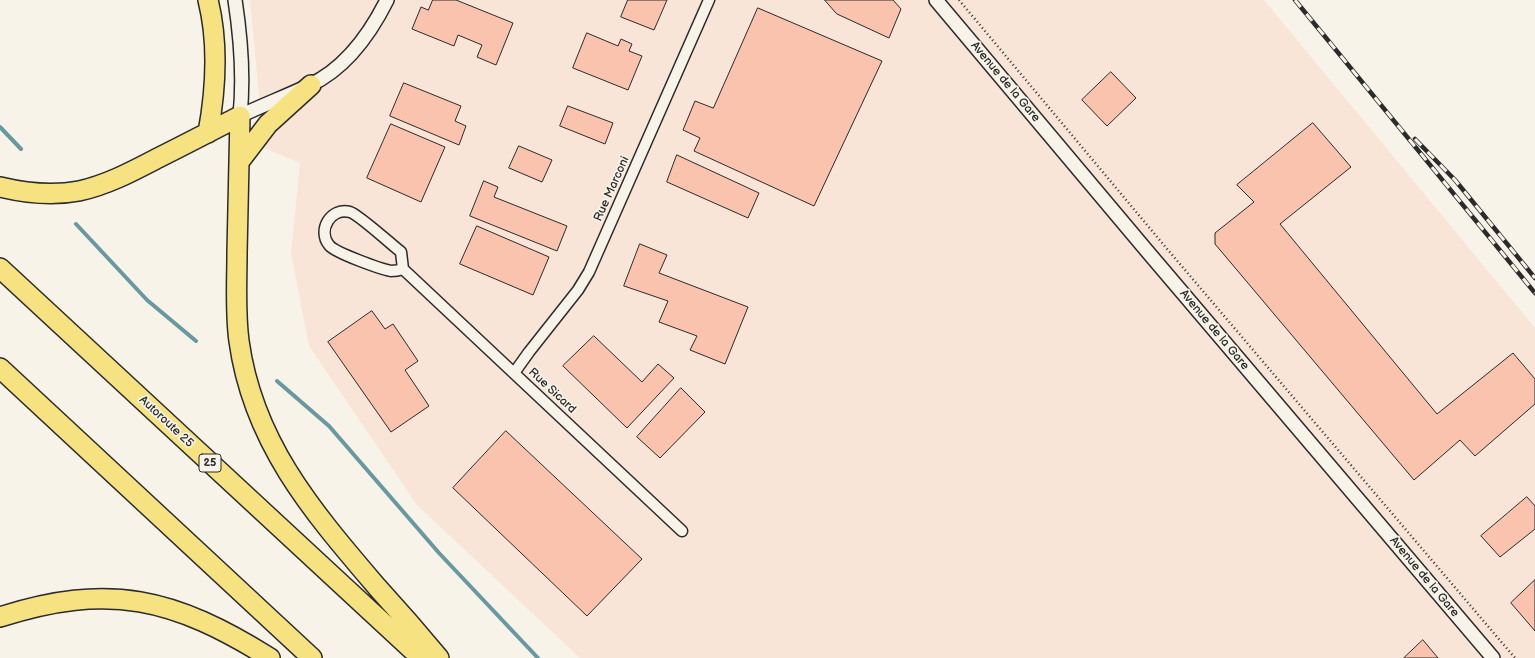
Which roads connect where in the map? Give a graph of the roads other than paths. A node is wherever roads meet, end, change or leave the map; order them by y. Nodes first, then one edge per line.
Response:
1 (208, 0) edge
2 (235, 0) edge
3 (387, 0) edge
4 (709, 0) edge
5 (936, 0) edge
6 (311, 85) junction
7 (240, 116) junction
8 (208, 133) junction
9 (240, 162) junction
10 (0, 187) edge
11 (0, 268) edge
12 (404, 269) junction
13 (0, 368) edge
14 (514, 373) junction
15 (682, 531) dead end
16 (0, 617) edge
17 (270, 658) edge
18 (312, 658) edge
19 (420, 658) edge
20 (439, 658) edge
21 (1493, 658) edge

1 - 8 highway
2 - 7 street
3 - 6 street
4 - 14 street, Rue Marconi
5 - 21 street, Avenue de la Gare
6 - 7 street
6 - 9 highway
7 - 8 highway
7 - 9 highway
8 - 10 highway
9 - 20 highway
11 - 19 highway, Autoroute 25 / 25
12 - 12 street
12 - 14 street, Rue Sicard
13 - 18 highway
14 - 15 street, Rue Sicard
16 - 17 highway

